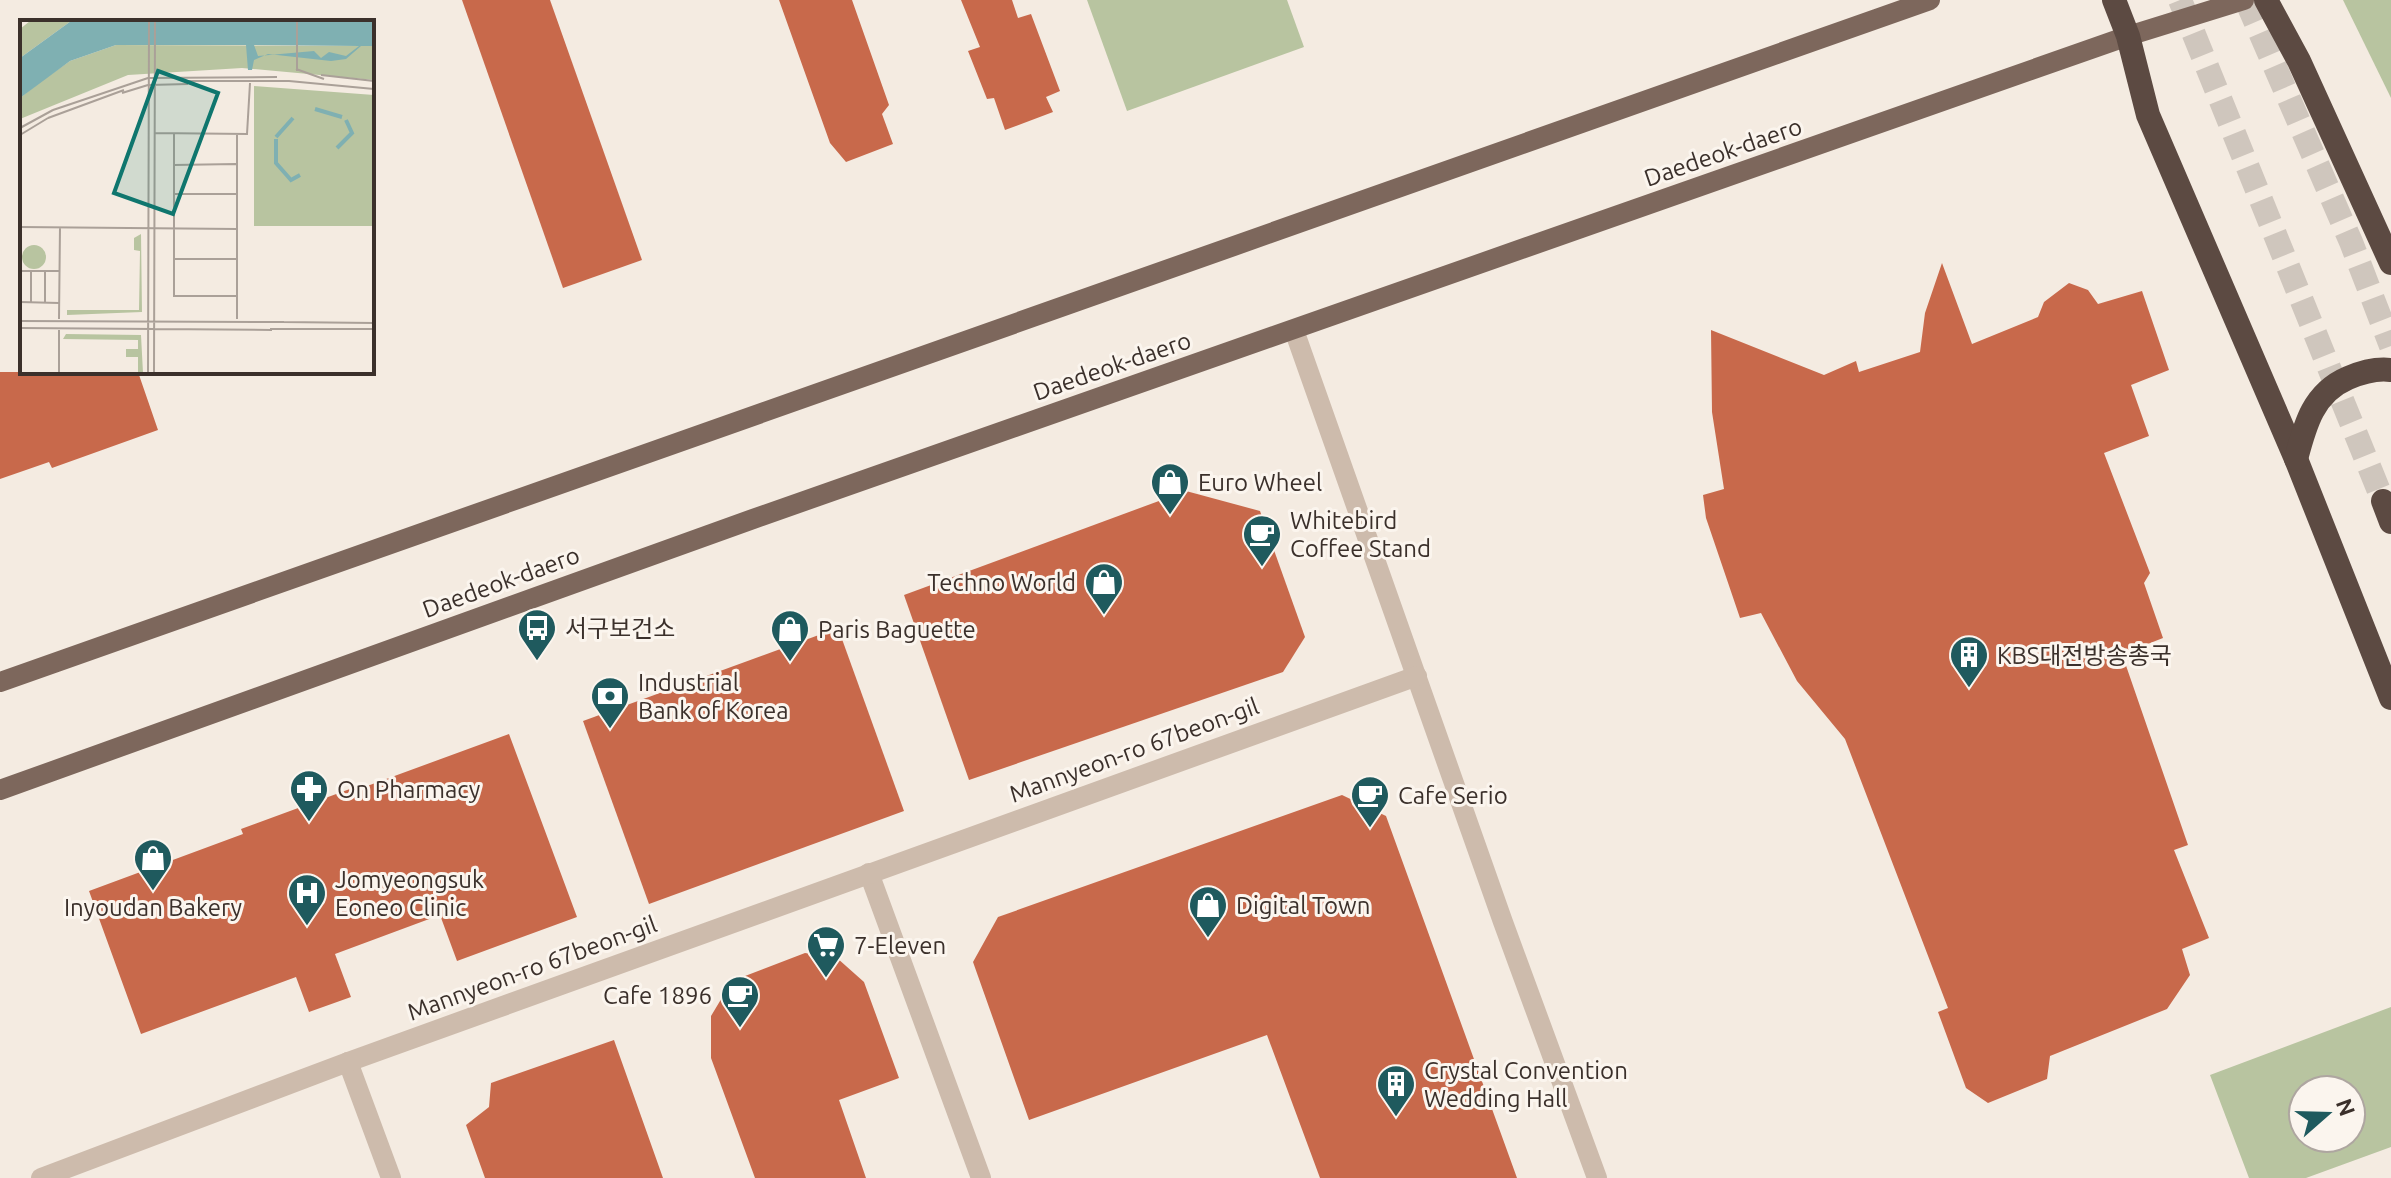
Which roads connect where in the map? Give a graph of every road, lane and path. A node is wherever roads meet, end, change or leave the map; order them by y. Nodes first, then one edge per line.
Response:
1 (1930, 0) edge
2 (2114, 0) edge
3 (2244, 0) edge
4 (2266, 0) edge
5 (2128, 36) junction
6 (2391, 263) edge
7 (1294, 330) junction
8 (2391, 370) edge
9 (2296, 459) junction
10 (1417, 676) junction
11 (0, 682) edge
12 (2391, 698) edge
13 (0, 790) edge
14 (869, 873) junction
15 (348, 1062) junction
16 (41, 1178) edge
17 (391, 1178) edge
18 (981, 1178) edge
19 (1597, 1178) edge

1 - 11 main road
2 - 5 highway
3 - 5 main road, Daedeok-daero
4 - 6 highway
5 - 7 main road, Daedeok-daero
5 - 9 highway
7 - 10 street
7 - 13 main road, Daedeok-daero
8 - 9 highway
9 - 12 highway
10 - 14 street, Mannyeon-ro 67beon-gil
10 - 19 street
14 - 15 street, Mannyeon-ro 67beon-gil
14 - 18 street
15 - 16 street, Mannyeon-ro 67beon-gil
15 - 17 street

